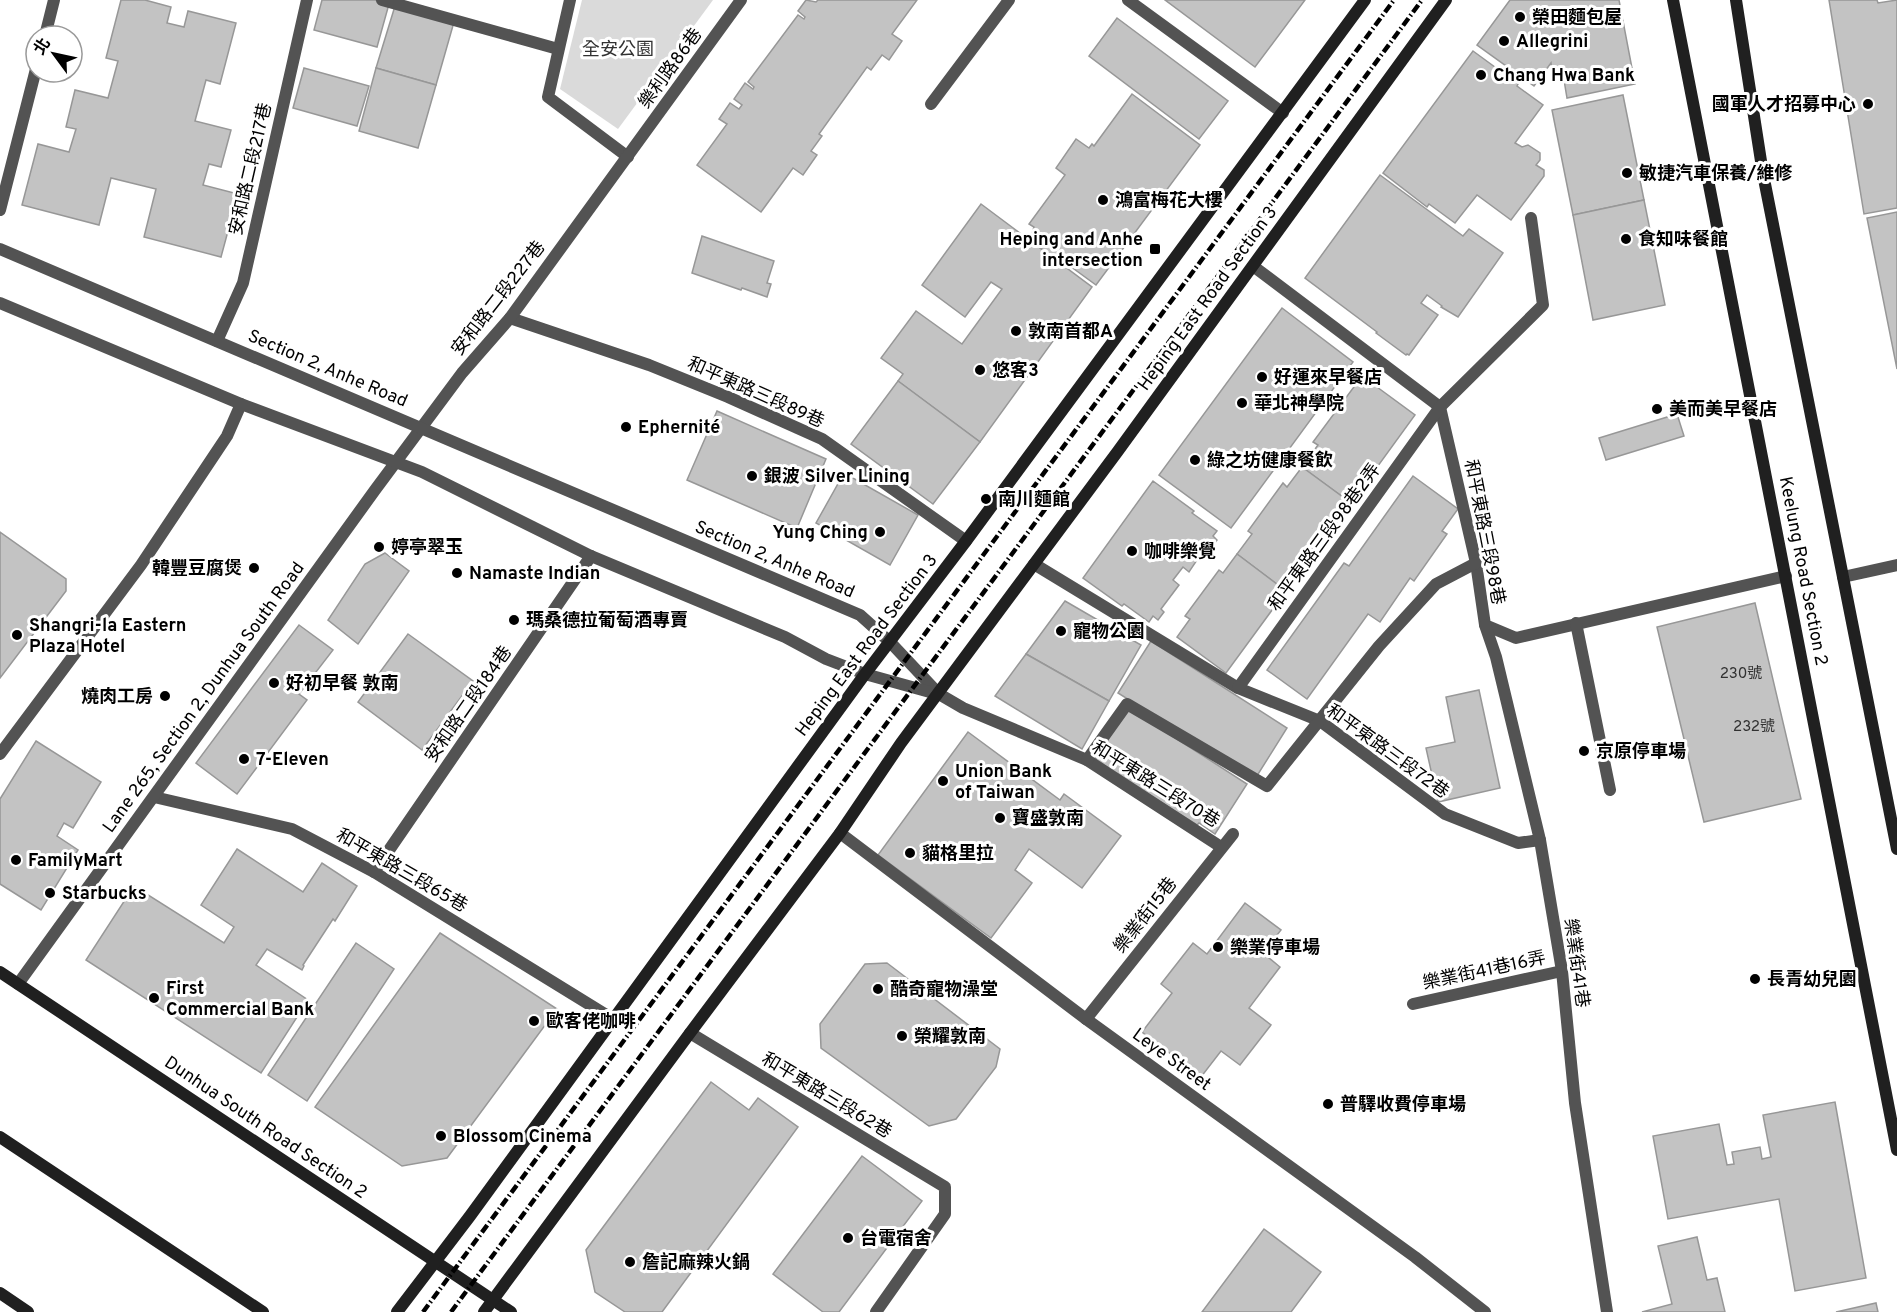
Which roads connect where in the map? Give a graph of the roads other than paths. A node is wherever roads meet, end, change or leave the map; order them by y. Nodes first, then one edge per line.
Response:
1 (54, 0) edge
2 (307, 0) edge
3 (382, 0) edge
4 (570, 0) edge
5 (741, 0) edge
6 (1009, 0) edge
7 (1128, 0) edge
8 (1365, 0) edge
9 (1446, 0) edge
10 (1673, 0) edge
11 (1736, 0) edge
12 (48, 24) edge
13 (558, 49) junction
14 (32, 84) edge
15 (932, 104) dead end
16 (1283, 113) junction
17 (628, 157) junction
18 (0, 210) edge
19 (1531, 218) dead end
20 (0, 249) edge
21 (1253, 266) junction
22 (0, 303) edge
23 (510, 318) junction
24 (217, 341) junction
25 (241, 404) junction
26 (1440, 407) junction
27 (422, 428) junction
28 (396, 461) junction
29 (966, 542) junction
30 (591, 556) junction
31 (1476, 563) junction
32 (1034, 564) junction
33 (1897, 565) edge
34 (1786, 576) junction
35 (1843, 577) junction
36 (1576, 623) junction
37 (1485, 625) junction
38 (890, 642) junction
39 (866, 674) junction
40 (1238, 688) junction
41 (939, 694) junction
42 (1320, 721) junction
43 (0, 754) edge
44 (1087, 760) junction
45 (1610, 790) dead end
46 (154, 797) junction
47 (840, 833) junction
48 (1233, 834) dead end
49 (1540, 840) junction
50 (1221, 847) junction
51 (1897, 849) edge
52 (374, 872) junction
53 (1562, 971) junction
54 (0, 972) edge
55 (18, 984) junction
56 (1413, 1004) dead end
57 (613, 1019) junction
58 (1086, 1019) junction
59 (690, 1033) junction
60 (0, 1137) edge
61 (1897, 1150) edge
62 (435, 1260) junction
63 (0, 1293) edge
64 (493, 1300) junction
65 (28, 1312) edge
66 (263, 1312) edge
67 (397, 1312) edge
68 (484, 1312) edge
69 (511, 1312) edge
70 (876, 1312) edge
71 (1485, 1312) edge
72 (1607, 1312) edge

1 - 12 street
2 - 24 street, 安和路二段217巷
3 - 13 street
4 - 13 street
5 - 17 street, 樂利路86巷
6 - 15 street
7 - 16 street
8 - 16 main road, Heping East Road Section 3
9 - 21 main road, Heping East Road Section 3
10 - 34 main road, Keelung Road Section 2
11 - 35 main road, Keelung Road Section 2
13 - 17 street
14 - 18 street
16 - 29 main road, Heping East Road Section 3
17 - 23 street, 安和路二段227巷
19 - 26 street, 和平東路三段98巷2弄
20 - 24 street, Section 2, Anhe Road
21 - 26 street
21 - 32 main road, Heping East Road Section 3
22 - 25 street
23 - 27 street, 安和路二段227巷
23 - 29 street, 和平東路三段89巷
24 - 27 street, Section 2, Anhe Road
25 - 28 street
25 - 43 street
26 - 31 street, 和平東路三段98巷
26 - 40 street, 和平東路三段98巷2弄
27 - 28 street, 安和路二段227巷
27 - 38 street, Section 2, Anhe Road
28 - 30 street
28 - 46 street, Lane 265, Section 2, Dunhua South Road
29 - 38 main road, Heping East Road Section 3
30 - 39 street
30 - 52 street, 安和路二段184巷
31 - 37 street, 和平東路三段98巷
31 - 42 street
32 - 40 street, 和平東路三段72巷
32 - 41 main road, Heping East Road Section 3
33 - 35 street
34 - 36 street, 和平東路三段98巷
34 - 61 main road, Keelung Road Section 2
35 - 51 main road, Keelung Road Section 2
36 - 37 street, 和平東路三段98巷
36 - 45 street
37 - 49 street, 樂業街41巷
38 - 39 main road, Heping East Road Section 3
38 - 41 street, Section 2, Anhe Road
39 - 41 street
39 - 57 main road, Heping East Road Section 3
40 - 42 street, 和平東路三段72巷
41 - 44 street, 和平東路三段70巷
41 - 47 main road, Heping East Road Section 3
42 - 44 street
42 - 49 street, 和平東路三段72巷
44 - 50 street, 和平東路三段70巷
46 - 52 street, 和平東路三段65巷
46 - 55 street, Lane 265, Section 2, Dunhua South Road
47 - 58 street, Leye Street
47 - 59 main road, Heping East Road Section 3
48 - 50 street, 樂業街15巷
49 - 53 street, 樂業街41巷
50 - 58 street, 樂業街15巷
52 - 57 street, 和平東路三段65巷
53 - 56 street, 樂業街41巷16弄
53 - 72 street, 樂業街41巷
54 - 55 main road, Dunhua South Road Section 2
55 - 62 main road, Dunhua South Road Section 2
57 - 62 main road, Heping East Road Section 3
58 - 71 street, Leye Street
59 - 64 main road, Heping East Road Section 3
59 - 70 street, 和平東路三段62巷
60 - 66 main road
62 - 64 main road, Dunhua South Road Section 2
62 - 67 main road, Heping East Road Section 3
63 - 65 main road
64 - 68 main road, Heping East Road Section 3
64 - 69 main road, Dunhua South Road Section 2

